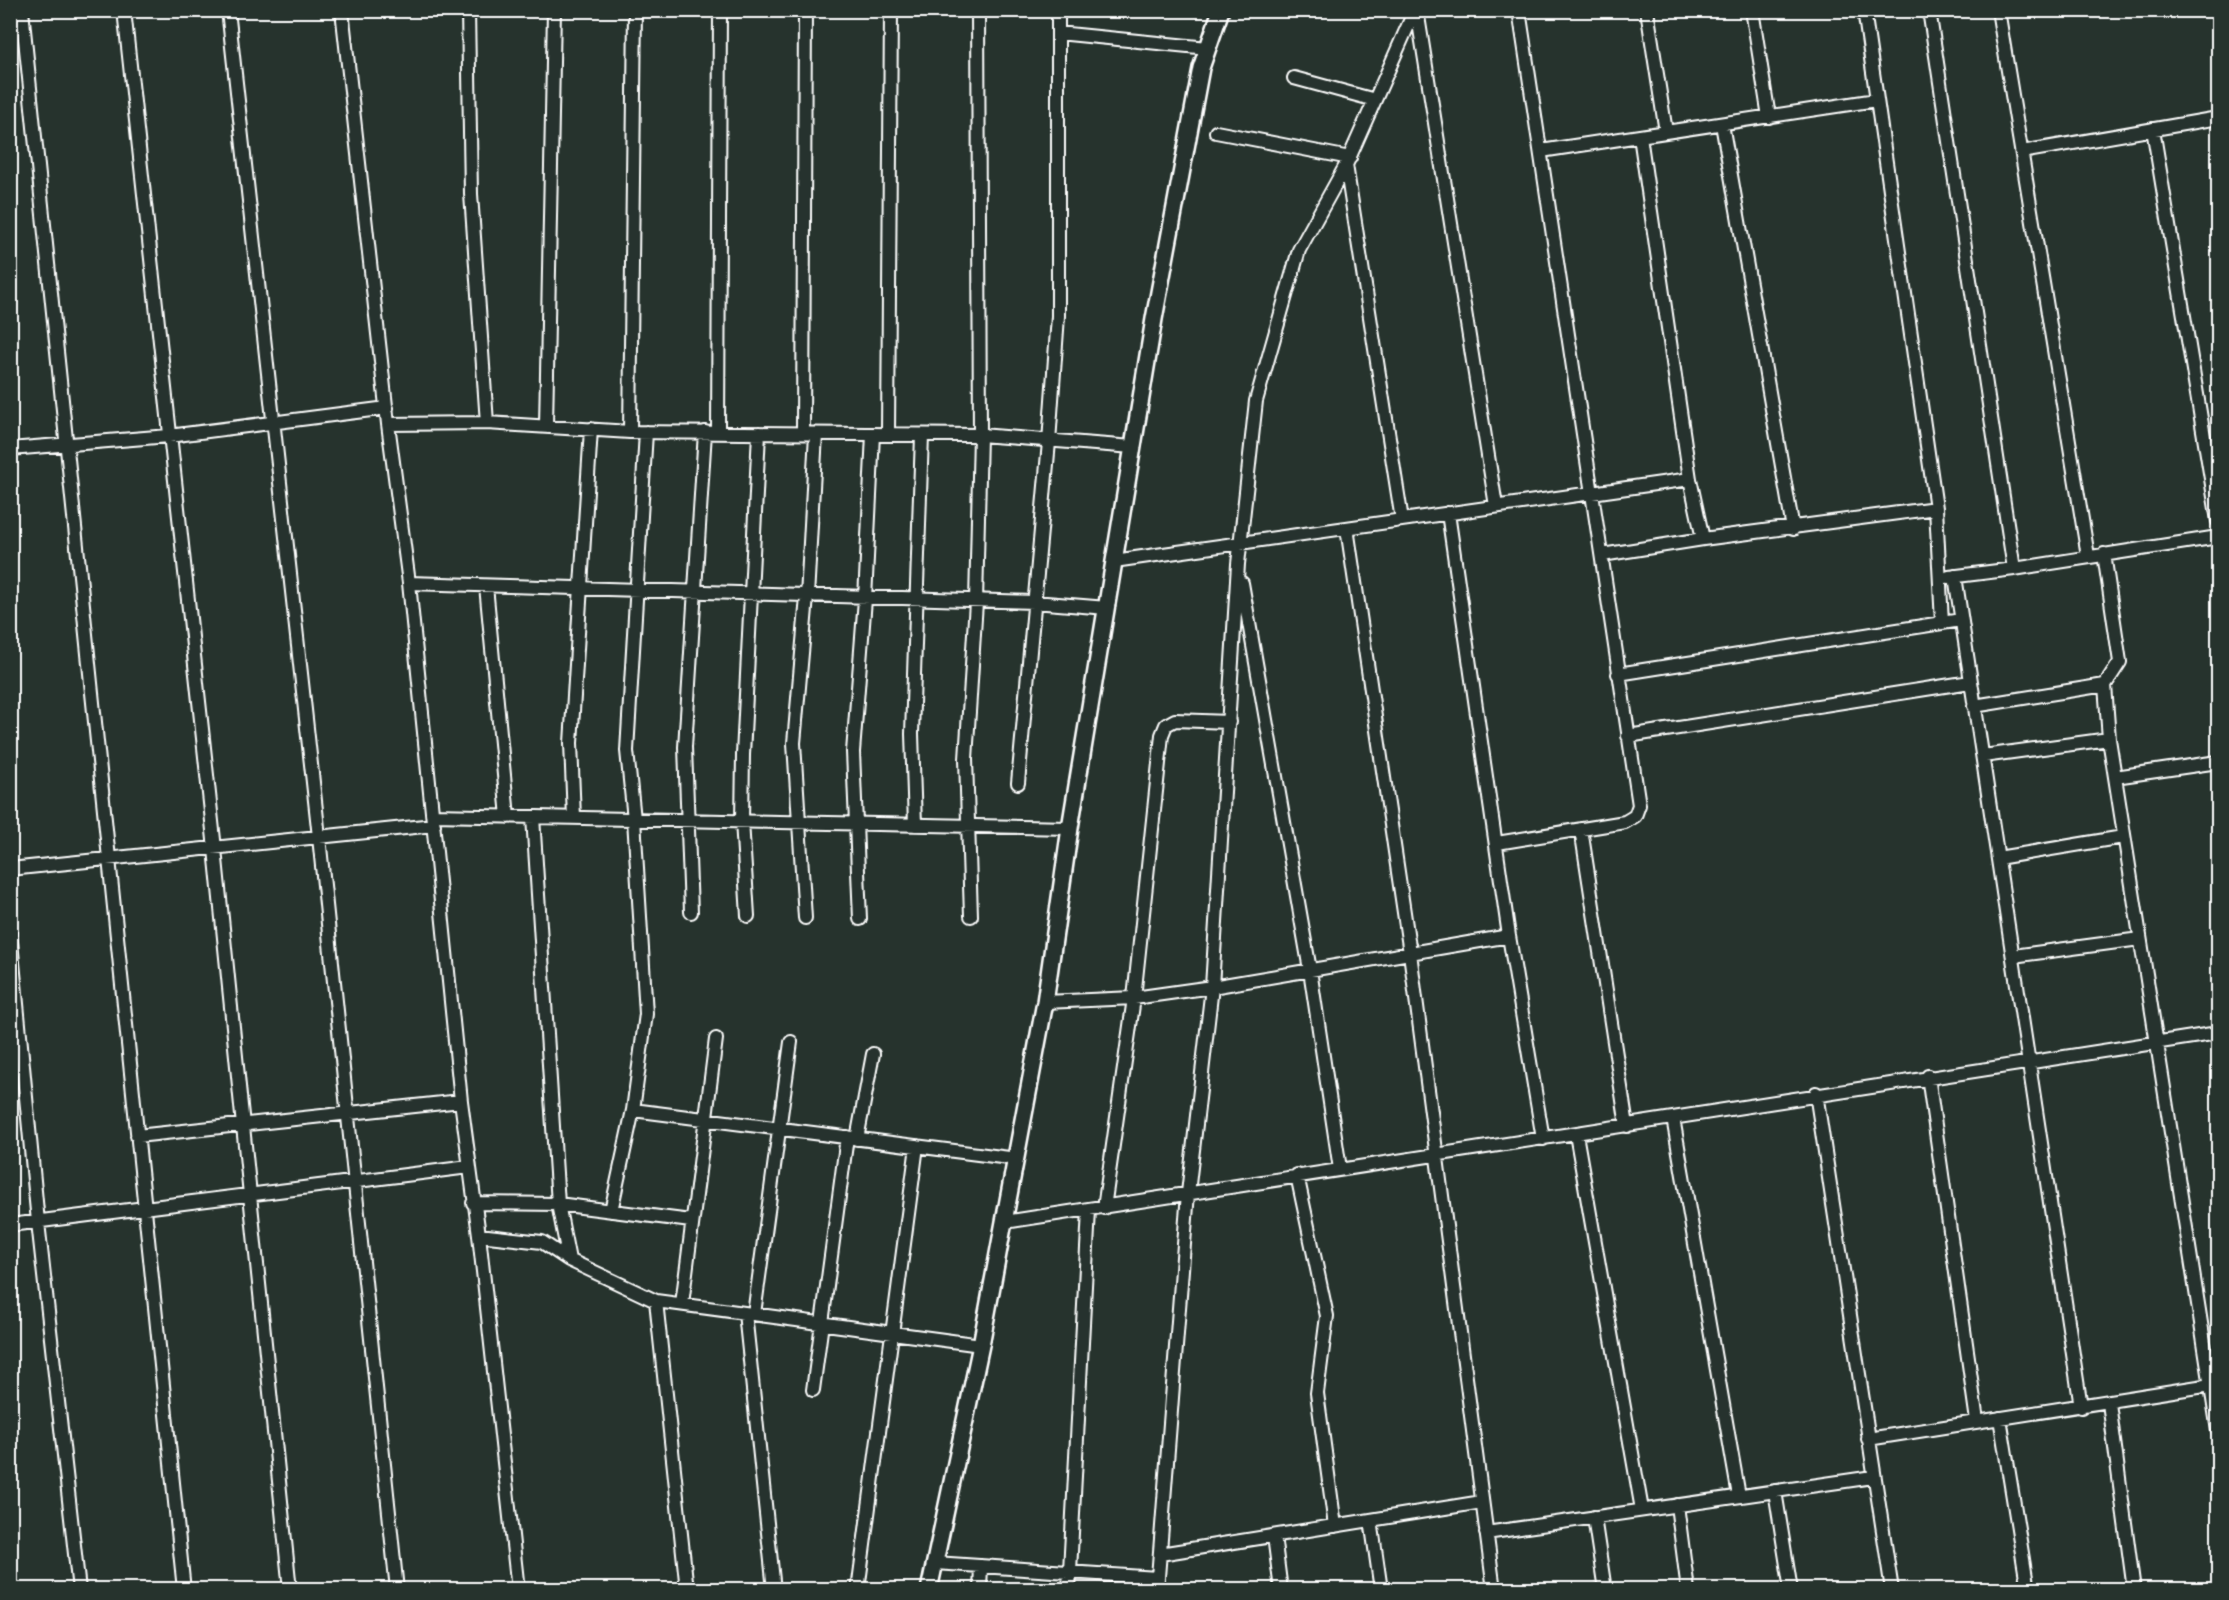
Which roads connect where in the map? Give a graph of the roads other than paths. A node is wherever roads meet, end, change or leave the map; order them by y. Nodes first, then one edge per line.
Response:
1 (22, 10) edge
2 (124, 10) edge
3 (228, 10) edge
4 (342, 10) edge
5 (468, 10) edge
6 (554, 10) edge
7 (635, 10) edge
8 (720, 10) edge
9 (805, 10) edge
10 (891, 10) edge
11 (978, 10) edge
12 (1058, 10) edge
13 (1221, 10) edge
14 (1416, 10) edge
15 (1519, 10) edge
16 (1647, 10) edge
17 (1752, 10) edge
18 (1864, 10) edge
19 (1929, 10) edge
20 (1998, 10) edge
21 (1058, 33) junction
22 (1208, 48) junction
23 (1294, 78) dead end
24 (1375, 100) junction
25 (1876, 100) junction
26 (1769, 117) junction
27 (2218, 118) edge
28 (1722, 124) junction
29 (2153, 129) junction
30 (1216, 132) dead end
31 (1666, 132) junction
32 (1640, 136) junction
33 (1540, 151) junction
34 (2022, 152) junction
35 (1348, 161) junction
36 (387, 408) junction
37 (274, 420) junction
38 (487, 423) junction
39 (388, 424) junction
40 (546, 426) junction
41 (591, 429) junction
42 (630, 432) junction
43 (646, 432) junction
44 (711, 433) junction
45 (759, 433) junction
46 (803, 433) junction
47 (816, 434) junction
48 (873, 434) junction
49 (888, 434) junction
50 (922, 435) junction
51 (980, 435) junction
52 (169, 436) junction
53 (1050, 442) junction
54 (66, 444) junction
55 (1133, 447) junction
56 (10, 449) edge
57 (1690, 479) junction
58 (1593, 492) junction
59 (1496, 506) junction
60 (1936, 508) junction
61 (1448, 513) junction
62 (1402, 520) junction
63 (2218, 521) edge
64 (1347, 528) junction
65 (1793, 529) junction
66 (2218, 537) edge
67 (1703, 539) junction
68 (1240, 543) junction
69 (2104, 554) junction
70 (1602, 555) junction
71 (2088, 556) junction
72 (1114, 561) junction
73 (1239, 564) junction
74 (2014, 569) junction
75 (1948, 577) junction
76 (410, 584) junction
77 (486, 586) junction
78 (581, 589) junction
79 (636, 591) junction
80 (694, 593) junction
81 (750, 595) junction
82 (807, 597) junction
83 (865, 599) junction
84 (918, 601) junction
85 (1034, 602) junction
86 (976, 603) junction
87 (1107, 608) junction
88 (1961, 620) junction
89 (1942, 623) junction
90 (1618, 674) junction
91 (1970, 682) junction
92 (2105, 685) junction
93 (1974, 706) junction
94 (1229, 722) junction
95 (1628, 736) junction
96 (2109, 738) junction
97 (1983, 756) junction
98 (2218, 762) edge
99 (2115, 777) junction
100 (1018, 783) dead end
101 (508, 817) junction
102 (532, 817) junction
103 (574, 818) junction
104 (634, 819) junction
105 (434, 820) junction
106 (686, 820) junction
107 (742, 822) junction
108 (800, 823) junction
109 (858, 824) junction
110 (915, 825) junction
111 (967, 826) junction
112 (1070, 828) junction
113 (1581, 829) junction
114 (319, 837) junction
115 (2123, 837) junction
116 (1497, 843) junction
117 (215, 849) junction
118 (1998, 858) junction
119 (107, 859) junction
120 (10, 869) edge
121 (691, 912) dead end
122 (748, 915) dead end
123 (971, 916) dead end
124 (805, 918) dead end
125 (860, 919) dead end
126 (10, 932) edge
127 (1509, 936) junction
128 (2140, 939) junction
129 (1410, 953) junction
130 (2013, 956) junction
131 (1310, 970) junction
132 (1212, 987) junction
133 (1134, 998) junction
134 (1045, 1002) junction
135 (2218, 1033) edge
136 (716, 1039) dead end
137 (2158, 1041) junction
138 (791, 1042) dead end
139 (873, 1054) dead end
140 (2030, 1061) junction
141 (1928, 1076) junction
142 (1816, 1094) junction
143 (461, 1101) junction
144 (633, 1110) junction
145 (347, 1113) junction
146 (707, 1118) junction
147 (1673, 1118) junction
148 (243, 1124) junction
149 (1627, 1126) junction
150 (779, 1129) junction
151 (1576, 1134) junction
152 (137, 1136) junction
153 (852, 1138) junction
154 (1543, 1139) junction
155 (917, 1146) junction
156 (1436, 1154) junction
157 (1017, 1159) junction
158 (469, 1167) junction
159 (1340, 1169) junction
160 (1297, 1175) junction
161 (355, 1181) junction
162 (1188, 1193) junction
163 (249, 1195) junction
164 (473, 1203) junction
165 (558, 1204) junction
166 (145, 1208) junction
167 (1104, 1208) junction
168 (1089, 1210) junction
169 (611, 1211) junction
170 (691, 1221) junction
171 (38, 1222) junction
172 (1005, 1222) junction
173 (10, 1225) edge
174 (479, 1235) junction
175 (569, 1260) junction
176 (656, 1301) junction
177 (682, 1304) junction
178 (750, 1314) junction
179 (821, 1324) junction
180 (893, 1334) junction
181 (981, 1345) junction
182 (2211, 1384) junction
183 (813, 1389) dead end
184 (2109, 1403) junction
185 (2081, 1407) junction
186 (2000, 1418) junction
187 (1977, 1421) junction
188 (2218, 1431) edge
189 (1868, 1439) junction
190 (1874, 1477) junction
191 (1775, 1491) junction
192 (1739, 1496) junction
193 (1482, 1502) junction
194 (1677, 1505) junction
195 (1642, 1510) junction
196 (1594, 1517) junction
197 (1371, 1520) junction
198 (1335, 1526) junction
199 (1486, 1533) junction
200 (1274, 1536) junction
201 (1160, 1554) junction
202 (935, 1563) junction
203 (981, 1566) junction
204 (1070, 1572) junction
205 (1157, 1584) edge
206 (79, 1590) edge
207 (184, 1590) edge
208 (290, 1590) edge
209 (397, 1590) edge
210 (518, 1590) edge
211 (687, 1590) edge
212 (774, 1590) edge
213 (858, 1590) edge
214 (929, 1590) edge
215 (980, 1590) edge
216 (1069, 1590) edge
217 (1281, 1590) edge
218 (1381, 1590) edge
219 (1494, 1590) edge
220 (1605, 1590) edge
221 (1689, 1590) edge
222 (1791, 1590) edge
223 (1892, 1590) edge
224 (2028, 1590) edge
225 (2134, 1590) edge

1 - 54 street
2 - 52 street
3 - 37 street
4 - 36 street
5 - 38 street
6 - 40 street
7 - 42 street
8 - 44 street
9 - 46 street
10 - 49 street
11 - 51 street
12 - 21 street
13 - 22 main road
14 - 24 street
14 - 59 street
15 - 33 street
16 - 31 street
17 - 26 street
18 - 25 street
19 - 74 street
20 - 34 street
21 - 22 street
21 - 53 street
22 - 55 main road
23 - 24 street
24 - 35 street
25 - 26 street
25 - 60 street
26 - 28 street
27 - 29 street
28 - 31 street
28 - 65 street
29 - 34 street
29 - 63 street
30 - 35 street
31 - 32 street
32 - 33 street
32 - 57 street
33 - 58 street
34 - 71 street
35 - 62 street
35 - 68 street
36 - 37 street
36 - 39 street
37 - 52 street
37 - 114 street
38 - 39 street
38 - 40 street
39 - 76 street
40 - 41 street
41 - 42 street
41 - 78 street
42 - 43 street
43 - 44 street
43 - 79 street
44 - 45 street
44 - 80 street
45 - 46 street
45 - 81 street
46 - 47 street
47 - 48 street
47 - 82 street
48 - 49 street
48 - 83 street
49 - 50 street
50 - 51 street
50 - 84 street
51 - 53 street
51 - 86 street
52 - 54 street
52 - 117 street
53 - 55 street
53 - 85 street
54 - 56 street
54 - 119 street
55 - 72 main road
57 - 58 street
57 - 67 street
58 - 59 street
58 - 70 street
59 - 61 street
60 - 65 street
60 - 75 street
61 - 62 street
61 - 116 street
62 - 64 street
64 - 68 street
64 - 129 street
65 - 67 street
66 - 69 street
67 - 70 street
68 - 72 street
68 - 73 street
69 - 71 street
69 - 92 street
70 - 90 street
71 - 74 street
72 - 87 main road
73 - 94 street
73 - 131 street
74 - 75 street
75 - 88 street
75 - 89 street
76 - 77 street
76 - 105 street
77 - 78 street
77 - 101 street
78 - 79 street
78 - 103 street
79 - 80 street
79 - 104 street
80 - 81 street
80 - 106 street
81 - 82 street
81 - 107 street
82 - 83 street
82 - 108 street
83 - 84 street
83 - 109 street
84 - 86 street
84 - 110 street
85 - 86 street
85 - 87 street
85 - 100 street
86 - 111 street
87 - 112 main road
88 - 89 street
88 - 91 street
89 - 90 street
90 - 95 street
91 - 93 street
91 - 95 street
92 - 93 street
92 - 96 street
93 - 97 street
94 - 132 street
94 - 133 street
95 - 113 street
96 - 97 street
96 - 99 street
97 - 118 street
98 - 99 street
99 - 115 street
101 - 102 street
101 - 105 street
102 - 103 street
102 - 165 street
103 - 104 street
104 - 106 street
104 - 144 street
105 - 114 street
105 - 143 street
106 - 107 street
106 - 121 street
107 - 108 street
107 - 122 street
108 - 109 street
108 - 124 street
109 - 110 street
109 - 125 street
110 - 111 street
111 - 112 street
111 - 123 street
112 - 134 main road
113 - 116 street
113 - 149 street
114 - 117 street
114 - 145 street
115 - 118 street
115 - 128 street
116 - 127 street
117 - 119 street
117 - 148 street
118 - 130 street
119 - 120 street
119 - 152 street
126 - 171 street
127 - 129 street
127 - 154 street
128 - 130 street
128 - 137 street
129 - 131 street
129 - 156 street
130 - 140 street
131 - 132 street
131 - 159 street
132 - 133 street
132 - 162 street
133 - 134 street
133 - 167 street
134 - 157 main road
135 - 137 street
136 - 146 street
137 - 140 street
137 - 182 street
138 - 150 street
139 - 153 street
140 - 141 street
140 - 185 street
141 - 142 street
141 - 187 street
142 - 147 street
142 - 189 street
143 - 145 street
143 - 158 street
144 - 146 street
144 - 169 street
145 - 148 street
145 - 161 street
146 - 150 street
146 - 170 street
147 - 149 street
147 - 192 street
148 - 152 street
148 - 163 street
149 - 151 street
150 - 153 street
150 - 178 street
151 - 154 street
151 - 195 street
152 - 166 street
153 - 155 street
153 - 179 street
154 - 156 street
155 - 157 street
155 - 180 street
156 - 159 street
156 - 193 street
157 - 172 main road
158 - 161 street
158 - 164 street
159 - 160 street
160 - 162 street
160 - 198 street
161 - 163 street
161 - 209 street
162 - 167 street
162 - 201 street
163 - 166 street
163 - 208 street
164 - 165 street
164 - 174 street
165 - 169 street
165 - 175 street
166 - 171 street
166 - 207 street
167 - 168 street
168 - 172 street
168 - 204 street
169 - 170 street
170 - 177 street
171 - 173 street
171 - 206 street
172 - 181 main road
174 - 175 street
174 - 210 street
175 - 176 street
176 - 177 street
176 - 211 street
177 - 178 street
178 - 179 street
178 - 212 street
179 - 180 street
179 - 183 street
180 - 181 street
180 - 213 street
181 - 202 main road
182 - 184 street
182 - 188 street
184 - 185 street
184 - 225 street
185 - 186 street
186 - 187 street
186 - 224 street
187 - 189 street
189 - 190 street
190 - 191 street
190 - 223 street
191 - 192 street
191 - 222 street
192 - 194 street
193 - 197 street
193 - 199 street
194 - 195 street
194 - 221 street
195 - 196 street
196 - 199 street
196 - 220 street
197 - 198 street
197 - 218 street
198 - 200 street
199 - 219 street
200 - 201 street
200 - 217 street
201 - 205 street
202 - 203 street
202 - 214 main road
203 - 204 street
203 - 215 street
204 - 205 street
204 - 216 street

